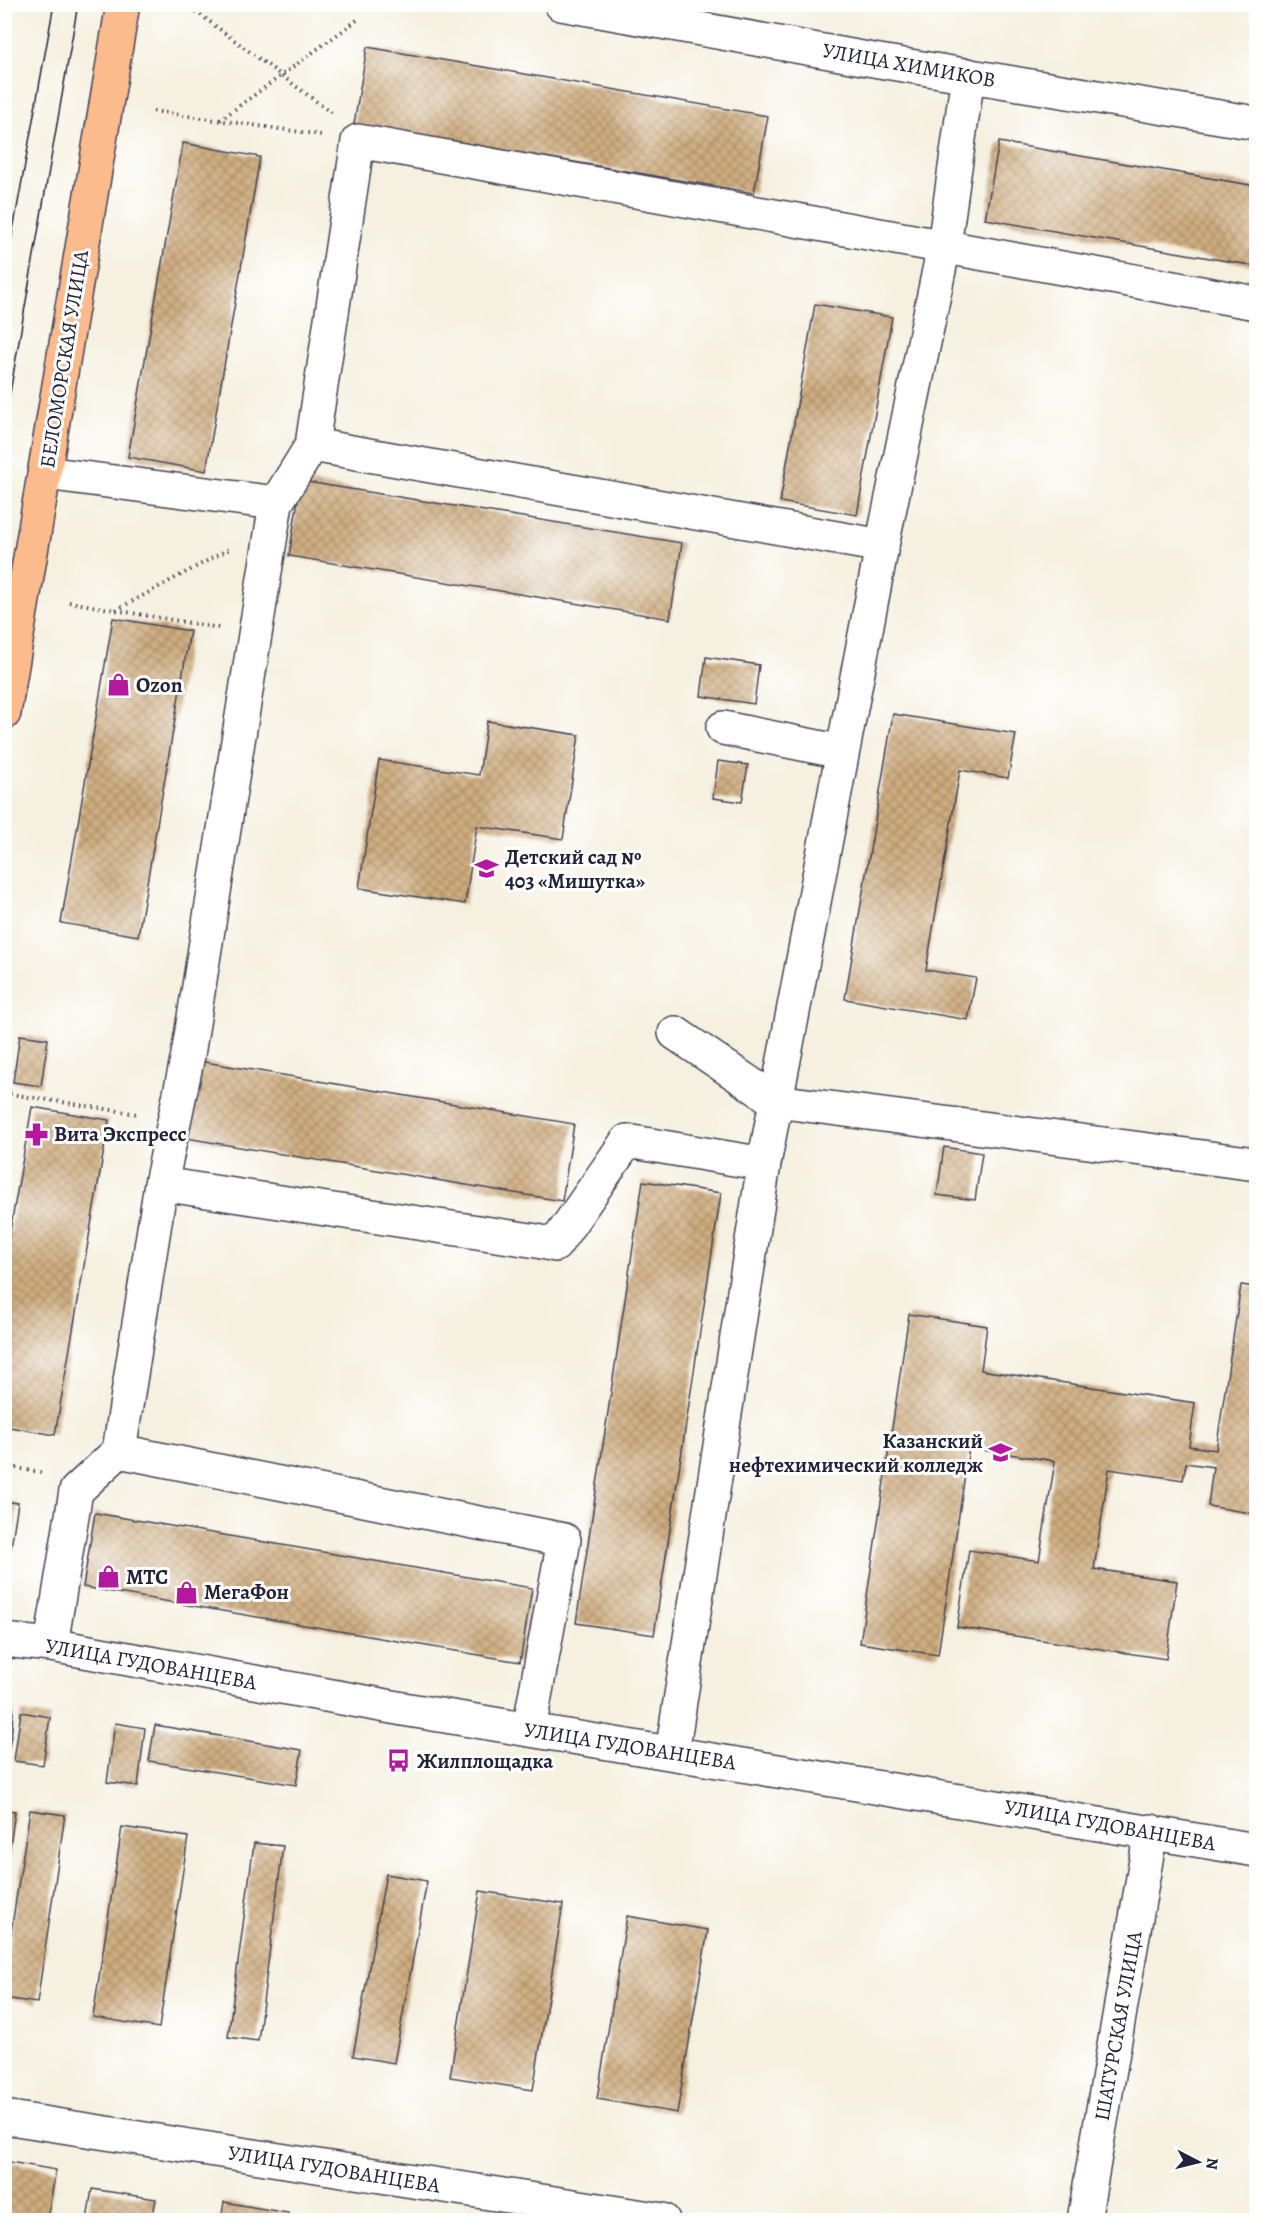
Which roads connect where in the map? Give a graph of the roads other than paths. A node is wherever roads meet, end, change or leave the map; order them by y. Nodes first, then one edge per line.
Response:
1 (123, 4) edge
2 (561, 4) edge
3 (968, 75) junction
4 (1257, 123) edge
5 (944, 246) junction
6 (1257, 303) edge
7 (312, 445) junction
8 (45, 473) junction
9 (274, 514) junction
10 (882, 546) junction
11 (4, 713) edge
12 (723, 728) dead end
13 (842, 752) junction
14 (675, 1033) dead end
15 (776, 1101) junction
16 (764, 1164) junction
17 (1257, 1164) edge
18 (161, 1184) junction
19 (119, 1451) junction
20 (4, 1640) edge
21 (51, 1645) junction
22 (529, 1730) junction
23 (672, 1753) junction
24 (1151, 1831) junction
25 (1257, 1850) edge
26 (4, 2117) edge
27 (663, 2220) edge
28 (1084, 2220) edge

1 - 8 main road, БЕЛОМОРСКАЯ УЛИЦА
2 - 3 street, УЛИЦА ХИМИКОВ
3 - 4 street, УЛИЦА ХИМИКОВ
3 - 5 street
5 - 6 street
5 - 7 street
5 - 10 street
7 - 9 street
7 - 10 street
8 - 9 street
8 - 11 main road, БЕЛОМОРСКАЯ УЛИЦА
9 - 18 street
10 - 13 street
12 - 13 street
13 - 15 street
14 - 15 street
15 - 16 street
15 - 17 street
16 - 18 street
16 - 23 street
18 - 19 street
19 - 21 street
19 - 22 street
20 - 21 street, УЛИЦА ГУДОВАНЦЕВА
21 - 22 street, УЛИЦА ГУДОВАНЦЕВА
22 - 23 street, УЛИЦА ГУДОВАНЦЕВА
23 - 24 street, УЛИЦА ГУДОВАНЦЕВА
24 - 25 street, УЛИЦА ГУДОВАНЦЕВА
24 - 28 street, ШАТУРСКАЯ УЛИЦА
26 - 27 street, УЛИЦА ГУДОВАНЦЕВА

